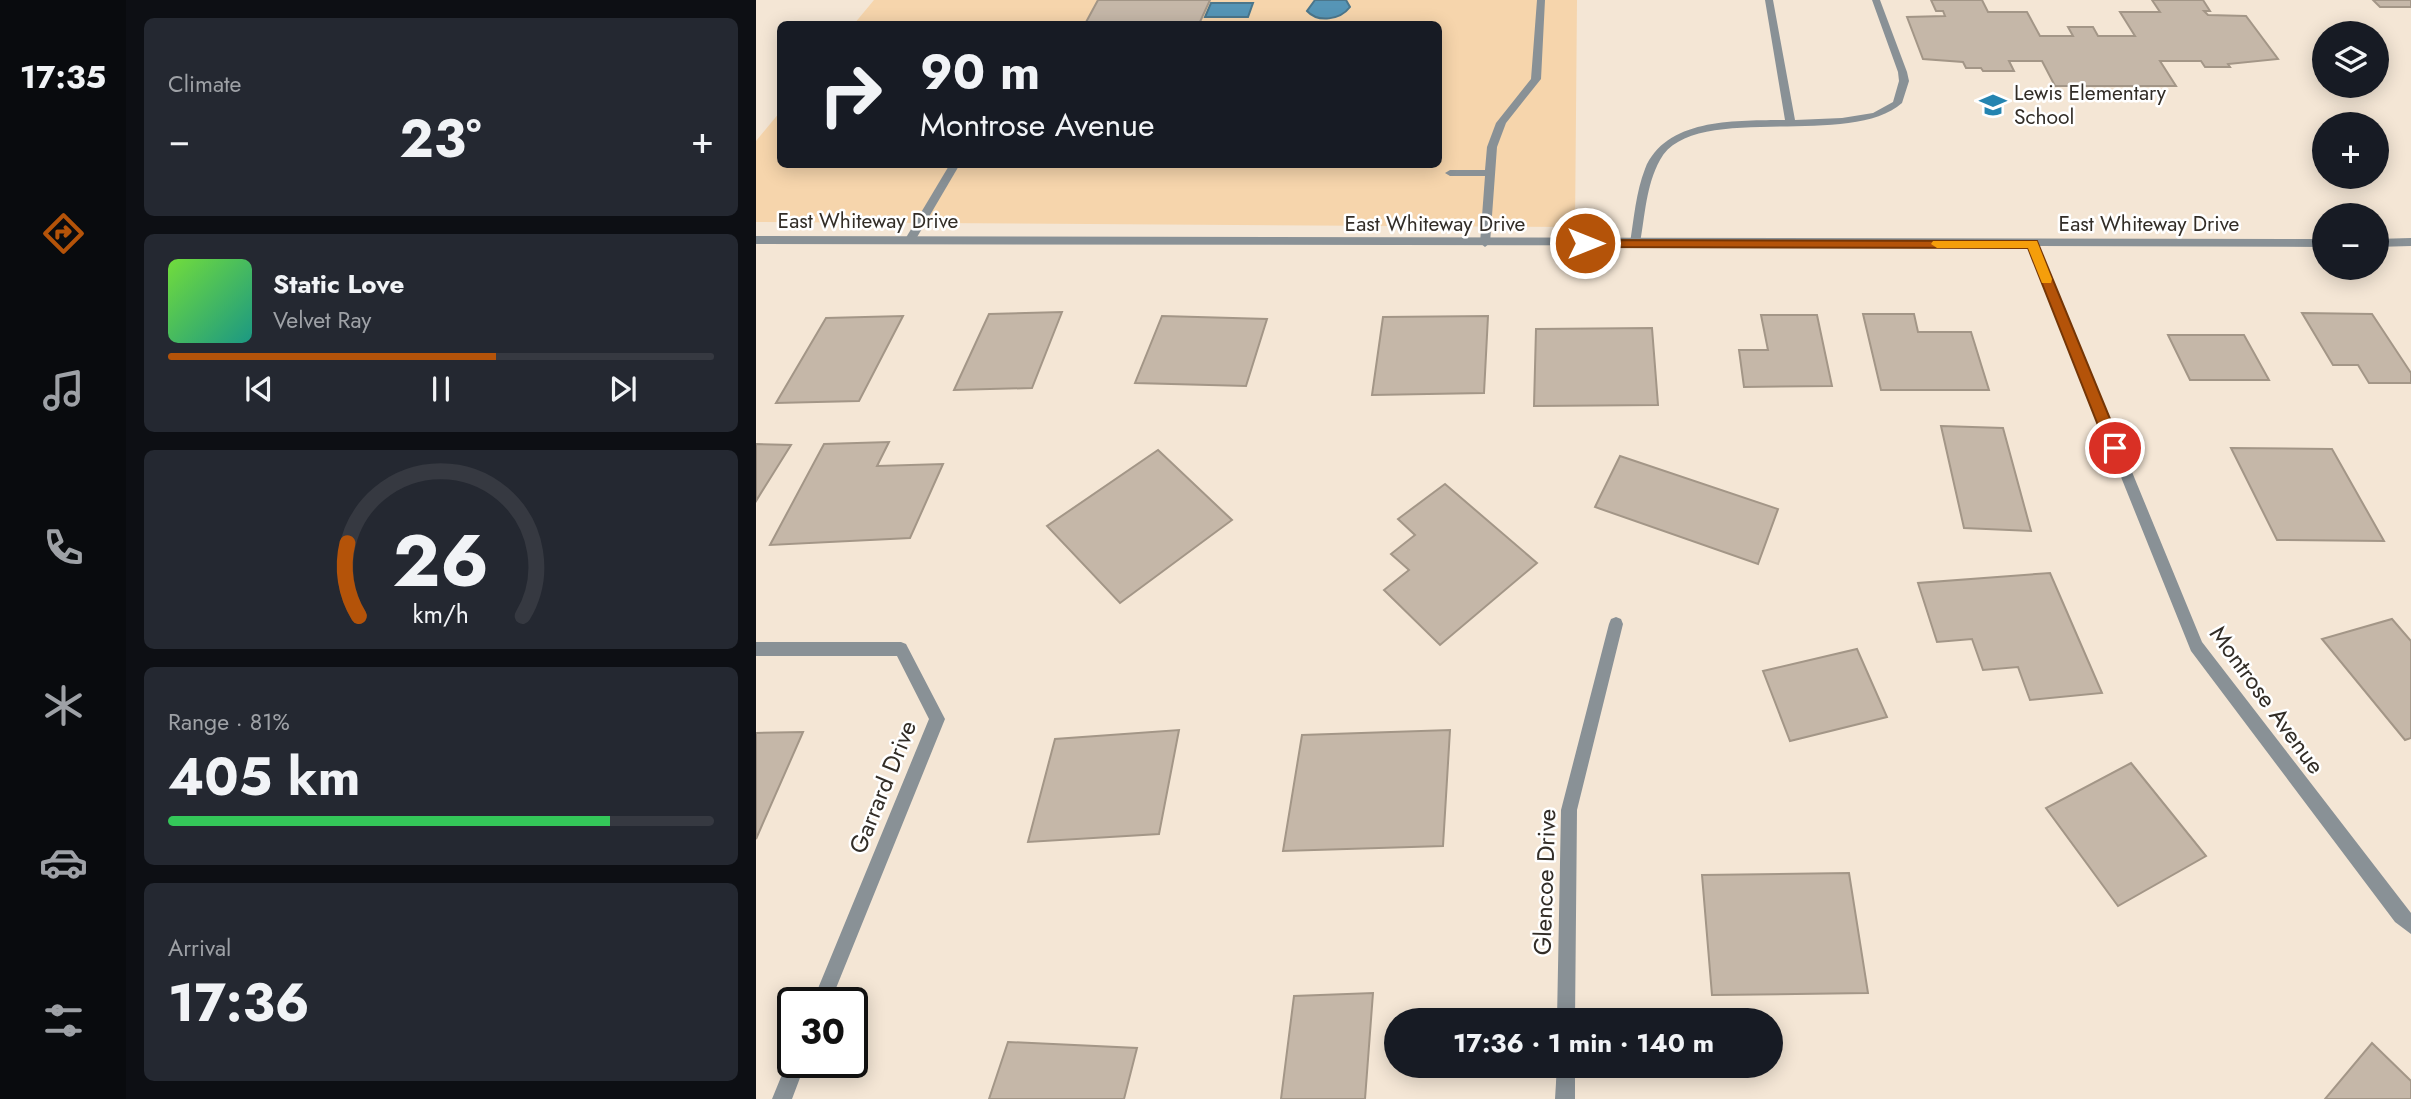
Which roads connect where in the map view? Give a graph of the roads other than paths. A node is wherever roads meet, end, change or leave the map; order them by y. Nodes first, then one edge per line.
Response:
1 (1541, 0) edge
2 (1769, 0) edge
3 (1876, 0) edge
4 (1790, 122) junction
5 (953, 168) edge
6 (1450, 173) dead end
7 (1488, 173) junction
8 (756, 240) edge
9 (909, 241) junction
10 (2411, 242) edge
11 (1485, 243) junction
12 (1636, 243) junction
13 (2312, 243) edge
14 (2389, 243) edge
15 (2033, 244) junction
16 (1616, 624) dead end
17 (756, 649) edge
18 (2411, 925) edge
19 (828, 987) edge
20 (1566, 1008) edge
21 (791, 1078) edge
22 (1566, 1078) edge
23 (782, 1099) edge
24 (1566, 1099) edge

1 - 7 street
2 - 4 street
3 - 4 street
4 - 12 street
5 - 9 street
6 - 7 street
7 - 11 street
8 - 9 street, East Whiteway Drive
9 - 11 street, East Whiteway Drive
10 - 14 street
11 - 12 street, East Whiteway Drive
12 - 15 street, East Whiteway Drive
13 - 15 street, East Whiteway Drive
15 - 18 street, Montrose Avenue
16 - 20 street, Glencoe Drive
17 - 19 street, Garrard Drive
21 - 23 street
22 - 24 street

